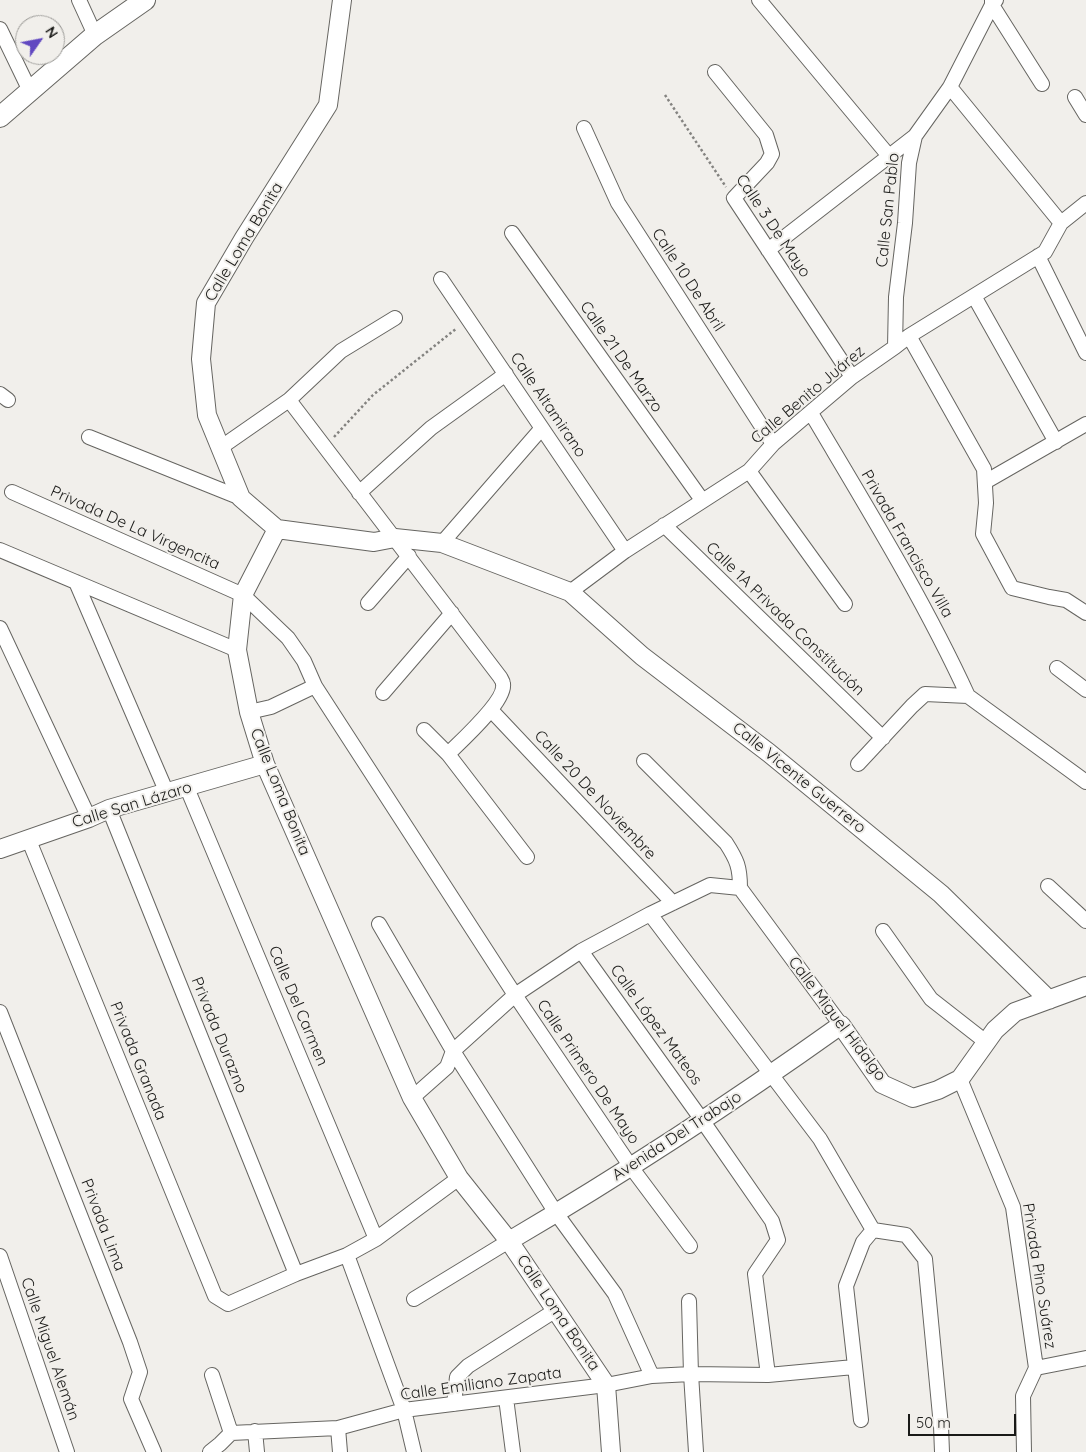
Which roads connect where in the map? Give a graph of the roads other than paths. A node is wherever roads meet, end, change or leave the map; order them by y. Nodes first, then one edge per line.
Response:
1 (79, 0) edge
2 (145, 0) edge
3 (342, 0) edge
4 (759, 0) edge
5 (994, 2) edge
6 (0, 29) edge
7 (95, 35) junction
8 (715, 72) dead end
9 (1042, 84) dead end
10 (950, 87) junction
11 (30, 91) junction
12 (1075, 97) dead end
13 (1086, 115) edge
14 (0, 117) edge
15 (584, 128) dead end
16 (915, 136) junction
17 (889, 156) junction
18 (1085, 205) edge
19 (1061, 223) junction
20 (512, 233) dead end
21 (768, 250) junction
22 (1038, 256) junction
23 (441, 279) dead end
24 (974, 296) junction
25 (395, 318) dead end
26 (909, 336) junction
27 (894, 348) junction
28 (1086, 353) edge
29 (506, 374) junction
30 (852, 377) junction
31 (289, 400) junction
32 (811, 413) junction
33 (1086, 424) edge
34 (542, 428) junction
35 (89, 437) dead end
36 (1056, 442) junction
37 (773, 444) junction
38 (220, 448) junction
39 (749, 470) junction
40 (985, 482) junction
41 (12, 492) dead end
42 (359, 493) junction
43 (241, 498) junction
44 (702, 500) junction
45 (664, 525) junction
46 (276, 529) junction
47 (395, 538) junction
48 (442, 542) junction
49 (0, 550) edge
50 (625, 551) junction
51 (409, 556) junction
52 (76, 582) junction
53 (570, 592) junction
54 (244, 596) junction
55 (368, 603) dead end
56 (845, 604) dead end
57 (452, 613) junction
58 (1086, 613) edge
59 (0, 628) edge
60 (237, 650) junction
61 (1057, 668) dead end
62 (315, 686) junction
63 (1086, 690) edge
64 (383, 693) dead end
65 (968, 696) junction
66 (491, 710) junction
67 (249, 712) junction
68 (424, 730) dead end
69 (883, 738) junction
70 (448, 754) junction
71 (644, 761) dead end
72 (265, 764) junction
73 (858, 764) dead end
74 (1086, 782) edge
75 (188, 788) junction
76 (167, 793) junction
77 (109, 809) junction
78 (89, 818) junction
79 (28, 838) junction
80 (2, 844) edge
81 (527, 857) dead end
82 (1048, 886) dead end
83 (740, 888) junction
84 (673, 903) junction
85 (650, 914) junction
86 (1086, 921) edge
87 (379, 924) dead end
88 (883, 932) dead end
89 (581, 951) junction
90 (1086, 986) edge
91 (515, 996) junction
92 (1049, 1000) junction
93 (0, 1012) edge
94 (840, 1026) junction
95 (986, 1042) junction
96 (453, 1051) junction
97 (772, 1074) junction
98 (960, 1079) junction
99 (412, 1098) junction
100 (702, 1120) junction
101 (631, 1167) junction
102 (459, 1178) junction
103 (556, 1213) junction
104 (873, 1230) junction
105 (376, 1239) junction
106 (509, 1241) junction
107 (690, 1246) dead end
108 (346, 1255) junction
109 (0, 1256) edge
110 (296, 1274) junction
111 (414, 1299) dead end
112 (688, 1301) dead end
113 (556, 1310) junction
114 (1086, 1358) edge
115 (854, 1367) junction
116 (1036, 1368) junction
117 (212, 1374) dead end
118 (691, 1374) junction
119 (768, 1375) junction
120 (652, 1376) junction
121 (606, 1385) junction
122 (506, 1398) junction
123 (454, 1404) junction
124 (404, 1410) junction
125 (861, 1420) dead end
126 (338, 1428) junction
127 (255, 1431) junction
128 (232, 1433) junction
129 (67, 1452) edge
130 (154, 1452) edge
131 (210, 1452) edge
132 (257, 1452) edge
133 (340, 1452) edge
134 (414, 1452) edge
135 (513, 1452) edge
136 (611, 1452) edge
137 (696, 1452) edge
138 (942, 1452) edge
139 (1024, 1452) edge

1 - 7 street
2 - 7 main road
3 - 38 street, Calle Loma Bonita
4 - 17 street
5 - 9 street
5 - 10 street, Calle San Pablo
6 - 11 street
7 - 11 main road
8 - 21 street, Calle 3 De Mayo
10 - 16 street, Calle San Pablo
10 - 19 street
11 - 14 main road
12 - 13 street
15 - 37 street, Calle 10 De Abril
16 - 17 street
16 - 27 street, Calle San Pablo
17 - 21 street
18 - 19 street, Calle Benito Juárez
19 - 22 street, Calle Benito Juárez
20 - 44 street, Calle 21 De Marzo
21 - 30 street, Calle 3 De Mayo
22 - 24 street, Calle Benito Juárez
22 - 28 street
23 - 29 street, Calle Altamirano
24 - 26 street, Calle Benito Juárez
24 - 36 street
25 - 31 street
26 - 27 street, Calle Benito Juárez
26 - 40 street
27 - 30 street, Calle Benito Juárez
29 - 34 street, Calle Altamirano
29 - 42 street
30 - 32 street, Calle Benito Juárez
31 - 38 street
31 - 42 street
32 - 37 street, Calle Benito Juárez
32 - 65 street, Privada Francisco Villa
33 - 36 street
34 - 48 street
34 - 50 street, Calle Altamirano
35 - 43 street
36 - 40 street
37 - 39 street, Calle Benito Juárez
38 - 43 street, Calle Loma Bonita
39 - 44 street, Calle Benito Juárez
39 - 56 street
40 - 58 street
41 - 54 street, Privada De La Virgencita
42 - 47 street
43 - 46 street, Calle Loma Bonita
44 - 45 street, Calle Benito Juárez
45 - 50 street, Calle Benito Juárez
45 - 69 street, Calle 1A Privada Constitución
46 - 47 street, Calle Vicente Guerrero
46 - 54 street, Calle Loma Bonita
47 - 48 street, Calle Vicente Guerrero
47 - 51 street
48 - 53 street, Calle Vicente Guerrero
49 - 52 street
50 - 53 street, Calle Benito Juárez
51 - 55 street
51 - 57 street
52 - 60 street
52 - 76 street
53 - 92 street, Calle Vicente Guerrero
54 - 60 street, Calle Loma Bonita
54 - 62 street, Privada De La Virgencita
57 - 64 street
57 - 66 street
59 - 78 street
60 - 67 street, Calle Loma Bonita
61 - 63 street
62 - 67 street
62 - 91 street, Calle Primero De Mayo
65 - 69 street
65 - 74 street
66 - 70 street
66 - 84 street, Calle 20 De Noviembre
67 - 72 street, Calle Loma Bonita
68 - 70 street
69 - 73 street
70 - 81 street
71 - 83 street
72 - 75 street, Calle San Lázaro
72 - 99 street, Calle Loma Bonita
75 - 76 street, Calle San Lázaro
75 - 105 street, Calle Del Carmen
76 - 77 street, Calle San Lázaro
77 - 78 street, Calle San Lázaro
77 - 110 street, Privada Durazno
78 - 79 street, Calle San Lázaro
79 - 80 street, Calle San Lázaro
79 - 110 street, Privada Granada
82 - 86 street
83 - 84 street
83 - 94 street, Calle Miguel Hidalgo
84 - 85 street
85 - 89 street
85 - 97 street
87 - 96 street
88 - 95 street
89 - 91 street
89 - 100 street, Calle López Mateos
90 - 92 street
91 - 96 street
91 - 101 street, Calle Primero De Mayo
92 - 95 street
93 - 130 street, Privada Lima
94 - 97 street, Avenida Del Trabajo
94 - 98 street, Calle Miguel Hidalgo
95 - 98 street
96 - 99 street
96 - 103 street
97 - 100 street, Avenida Del Trabajo
97 - 104 street
98 - 116 street, Privada Pino Suárez
99 - 102 street, Calle Loma Bonita
100 - 101 street, Avenida Del Trabajo
100 - 119 street, Calle López Mateos
101 - 103 street, Avenida Del Trabajo
101 - 107 street
102 - 105 street
102 - 106 street, Calle Loma Bonita
103 - 106 street, Avenida Del Trabajo
103 - 120 street
104 - 115 street
104 - 138 street
105 - 108 street
106 - 111 street, Calle Loma Bonita
106 - 113 street, Calle Loma Bonita
108 - 110 street
108 - 124 street
109 - 129 street, Calle Miguel Alemán
112 - 118 street
113 - 121 street, Calle Loma Bonita
113 - 123 street
114 - 116 street
115 - 119 street, Calle Emiliano Zapata
115 - 125 street
116 - 139 street
117 - 128 street
118 - 119 street, Calle Emiliano Zapata
118 - 120 street, Calle Emiliano Zapata
118 - 137 street
120 - 121 street, Calle Emiliano Zapata
121 - 122 street, Calle Emiliano Zapata
121 - 136 street
122 - 123 street, Calle Emiliano Zapata
122 - 135 street
123 - 124 street, Calle Emiliano Zapata
124 - 126 street, Calle Emiliano Zapata
124 - 134 street
126 - 127 street, Calle Emiliano Zapata
126 - 133 street
127 - 128 street, Calle Emiliano Zapata
127 - 132 street
128 - 131 street

